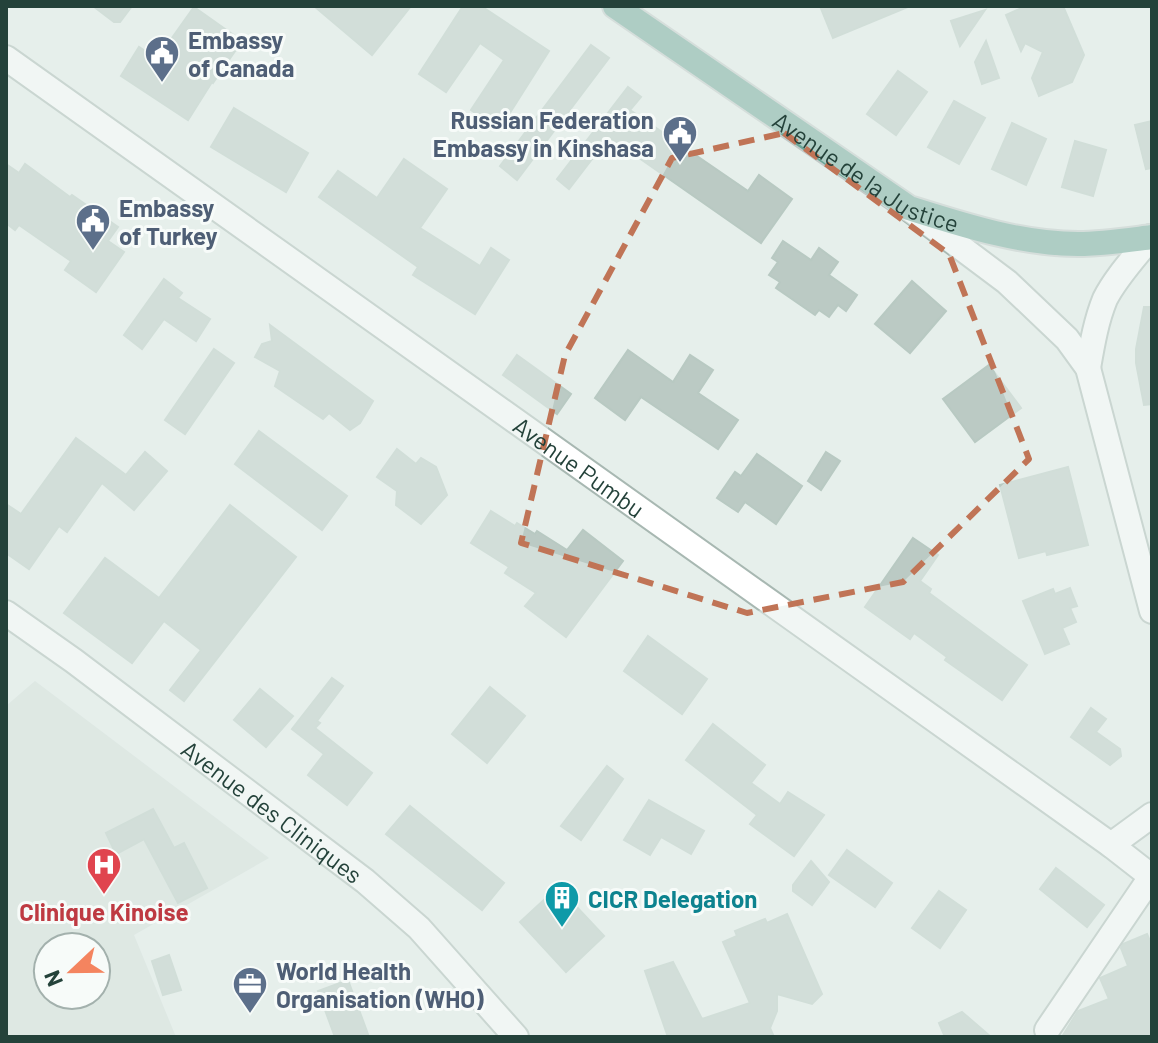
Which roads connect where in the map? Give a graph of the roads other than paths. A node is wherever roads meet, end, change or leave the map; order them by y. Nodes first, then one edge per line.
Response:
1 (615, 6) edge
2 (6, 58) edge
3 (909, 208) junction
4 (1152, 237) edge
5 (1088, 368) junction
6 (1152, 611) edge
7 (6, 613) edge
8 (1152, 815) edge
9 (1111, 845) junction
10 (1152, 877) edge
11 (1047, 1030) dead end
12 (516, 1037) edge

1 - 3 main road, Avenue de la Justice
2 - 9 street, Avenue Pumbu
3 - 4 main road, Avenue de la Justice
3 - 5 street
4 - 5 street
5 - 6 street
7 - 12 street, Avenue des Cliniques
8 - 9 street
9 - 10 street, Avenue Pumbu
10 - 11 street

